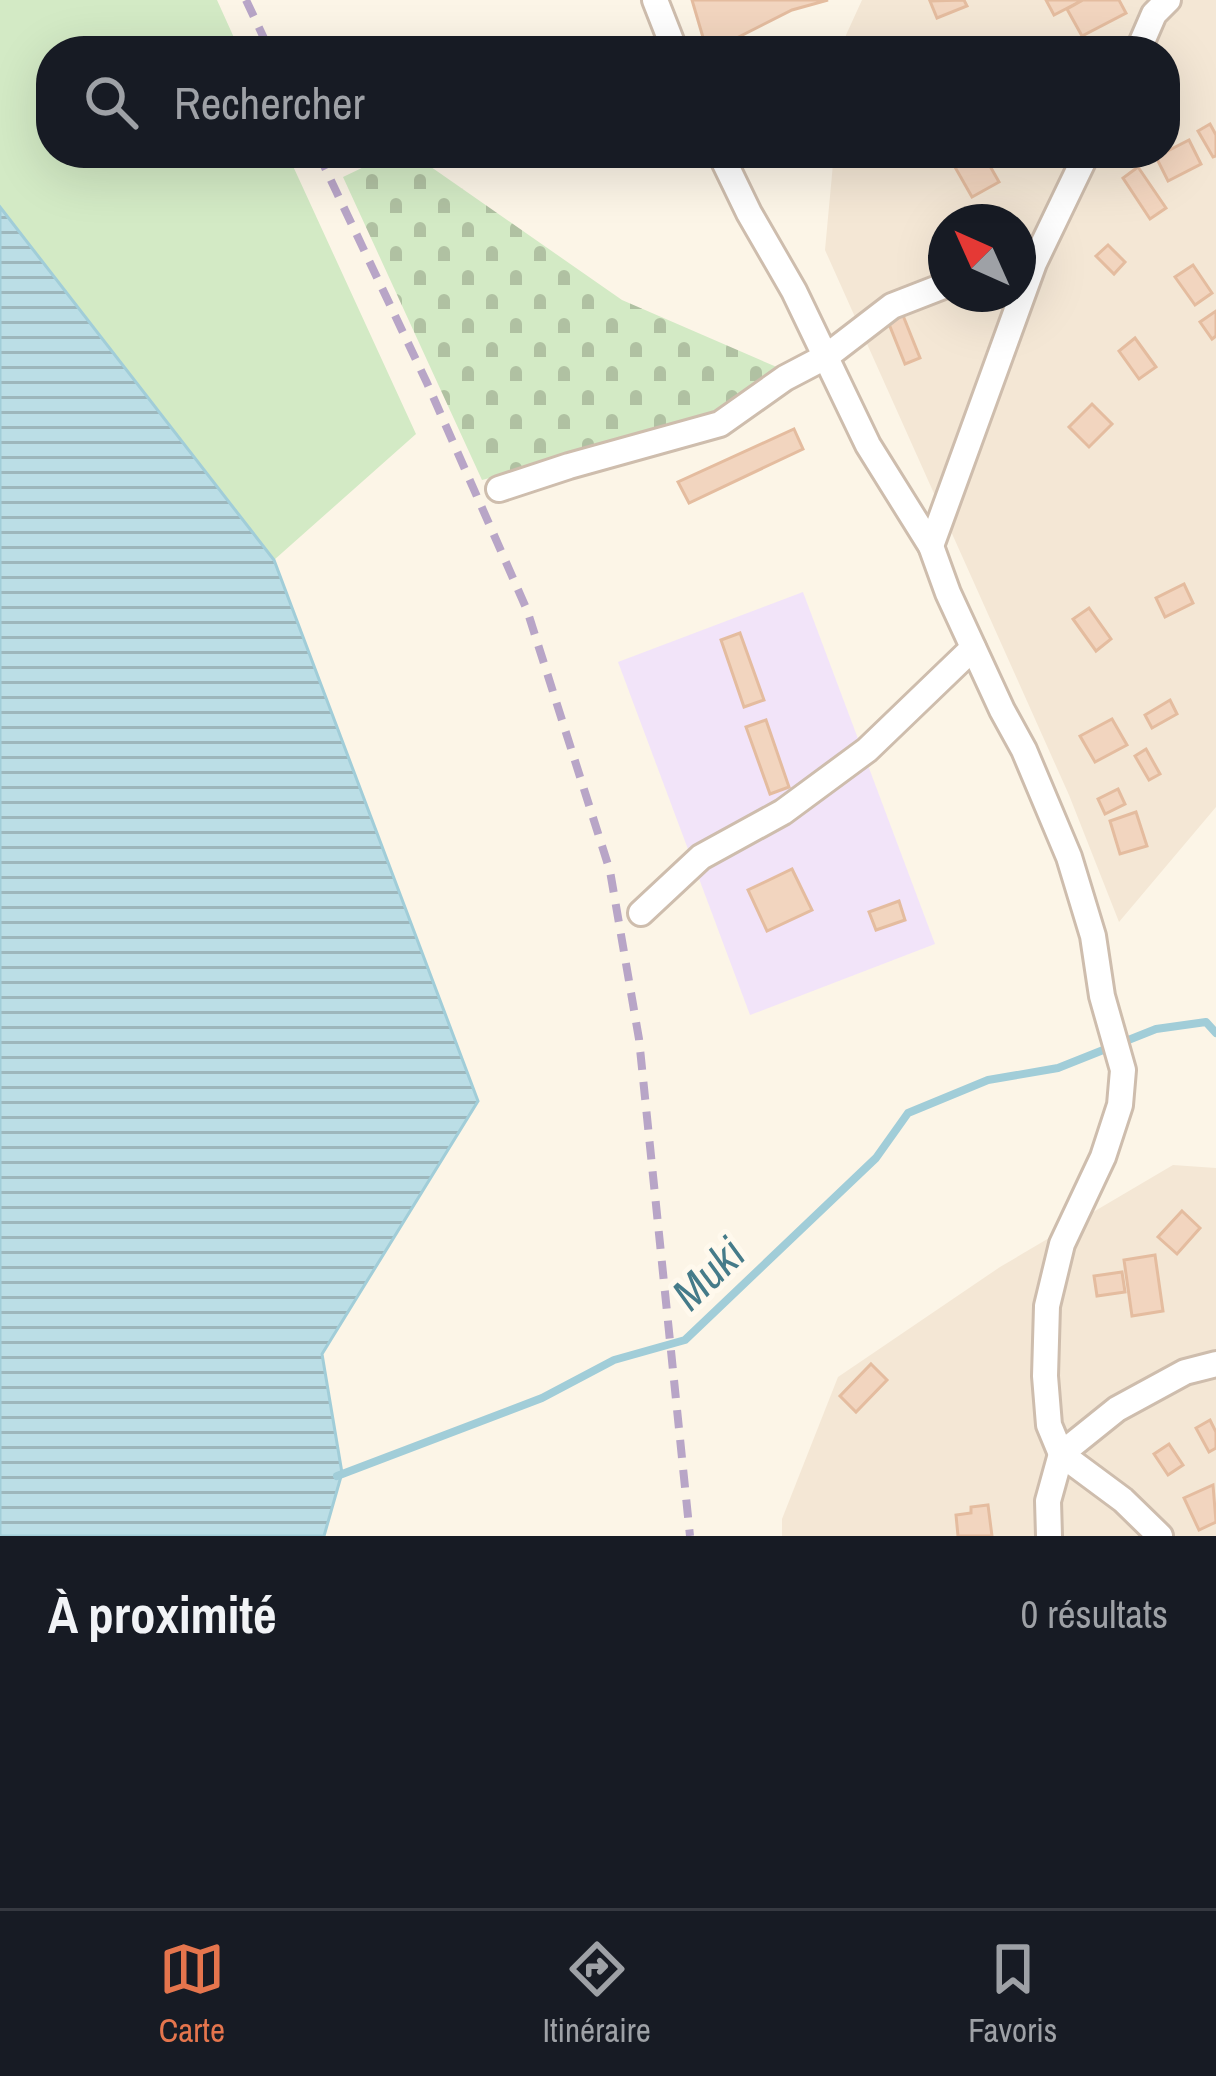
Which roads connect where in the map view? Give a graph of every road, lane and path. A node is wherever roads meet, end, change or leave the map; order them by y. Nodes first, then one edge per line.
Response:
1 (655, 0) edge
2 (1168, 0) edge
3 (669, 36) edge
4 (1144, 36) edge
5 (728, 168) edge
6 (1079, 168) edge
7 (1036, 247) edge
8 (928, 292) edge
9 (1010, 312) edge
10 (827, 356) junction
11 (500, 489) dead end
12 (931, 546) junction
13 (973, 648) junction
14 (641, 913) dead end
15 (1216, 1364) edge
16 (1061, 1454) junction
17 (1049, 1536) edge
18 (1160, 1536) edge

1 - 3 street
2 - 4 street
5 - 10 street
6 - 7 street
8 - 10 street
9 - 12 street
10 - 11 street
10 - 12 street
12 - 13 street
13 - 14 street
13 - 16 street
15 - 16 street
16 - 17 street
16 - 18 street

